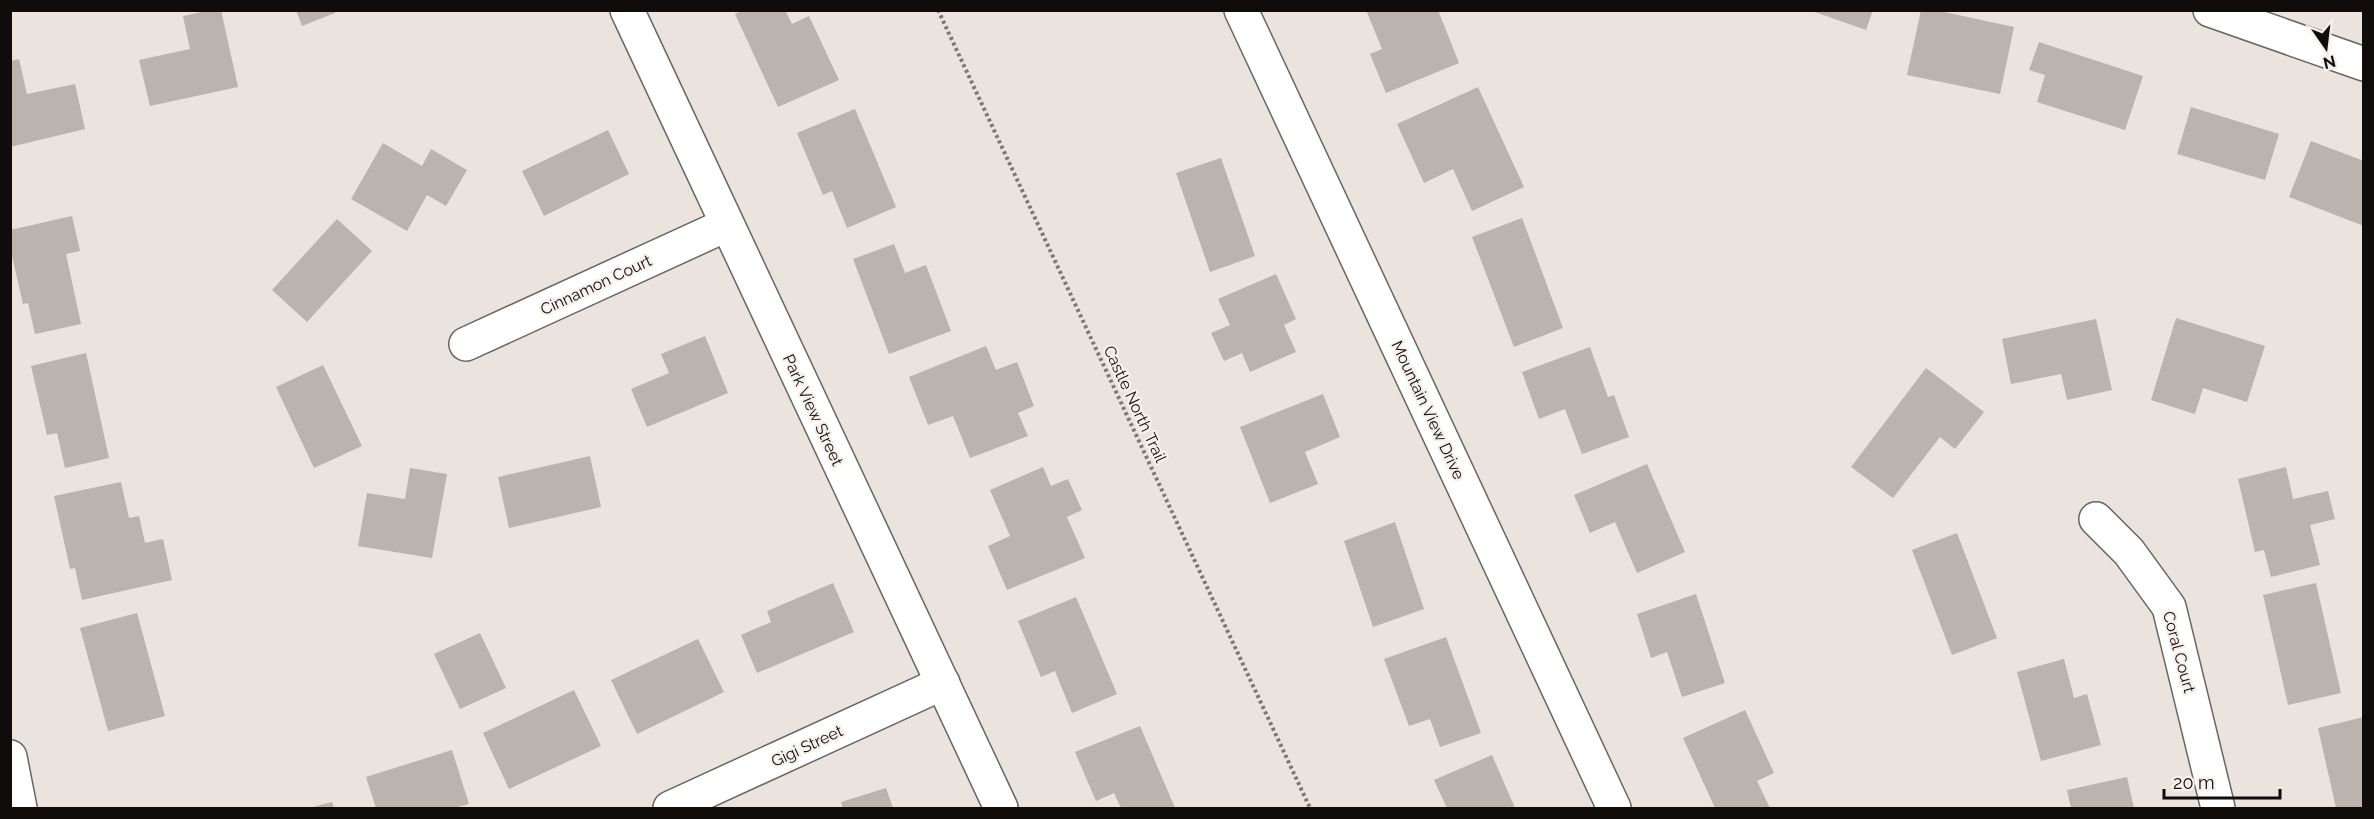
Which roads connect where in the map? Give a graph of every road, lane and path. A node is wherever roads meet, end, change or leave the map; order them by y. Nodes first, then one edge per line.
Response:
1 (627, 10) edge
2 (938, 10) edge
3 (1241, 10) edge
4 (2210, 10) edge
5 (2364, 64) edge
6 (726, 225) junction
7 (466, 344) dead end
8 (2096, 519) dead end
9 (943, 683) junction
10 (10, 757) edge
11 (20, 808) edge
12 (670, 808) edge
13 (1001, 808) edge
14 (1310, 808) edge
15 (1614, 808) edge
16 (2218, 808) edge

1 - 6 street, Park View Street
2 - 14 path, Castle North Trail
3 - 15 street, Mountain View Drive
4 - 5 street
6 - 7 street, Cinnamon Court
6 - 9 street, Park View Street
8 - 16 street, Coral Court
9 - 12 street, Gigi Street
9 - 13 street, Park View Street
10 - 11 street

